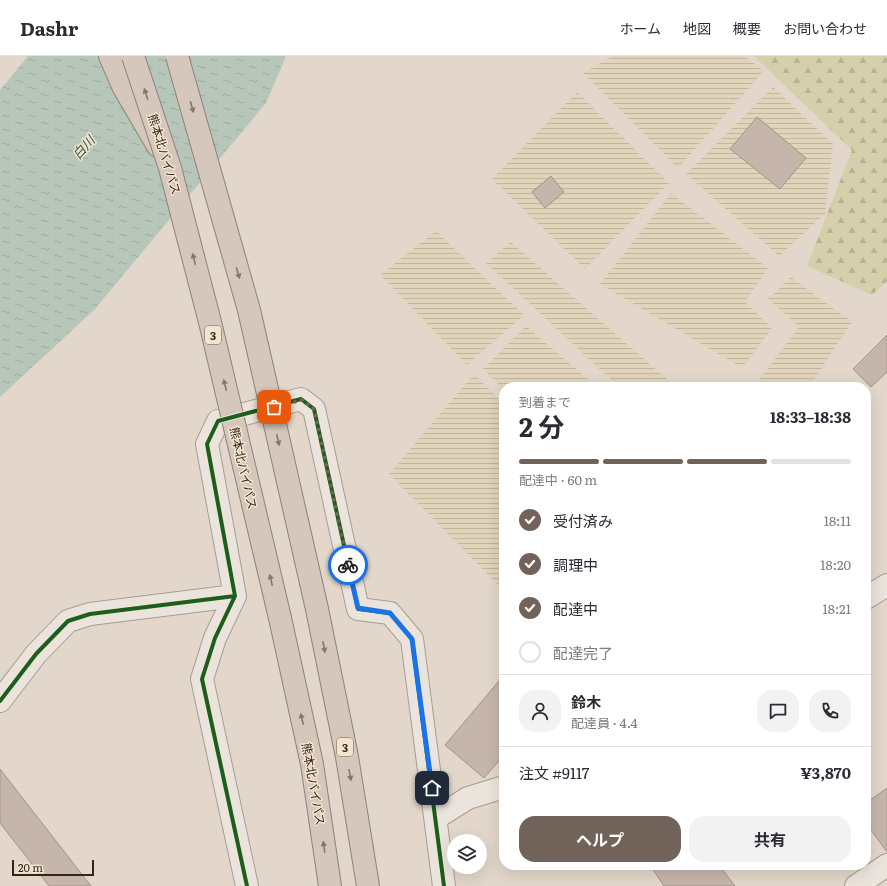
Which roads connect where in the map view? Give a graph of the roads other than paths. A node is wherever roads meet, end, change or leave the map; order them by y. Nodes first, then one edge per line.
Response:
1 (110, 56) edge
2 (133, 56) edge
3 (177, 56) edge
4 (170, 168) junction
5 (887, 585) edge
6 (871, 595) edge
7 (235, 596) junction
8 (0, 701) edge
9 (499, 789) edge
10 (436, 818) junction
11 (887, 865) edge
12 (247, 886) edge
13 (330, 886) edge
14 (368, 886) edge
15 (444, 886) edge
16 (856, 886) edge

1 - 4 highway, 3, bridge
4 -> 2 highway, 熊本北バイパス / 3, bridge
3 -> 14 highway, 3, bridge
13 -> 4 highway, 熊本北バイパス / 3, bridge
5 - 6 street
7 - 8 street
7 - 10 street
7 - 12 street
9 - 10 street
10 - 15 street
11 - 16 street

